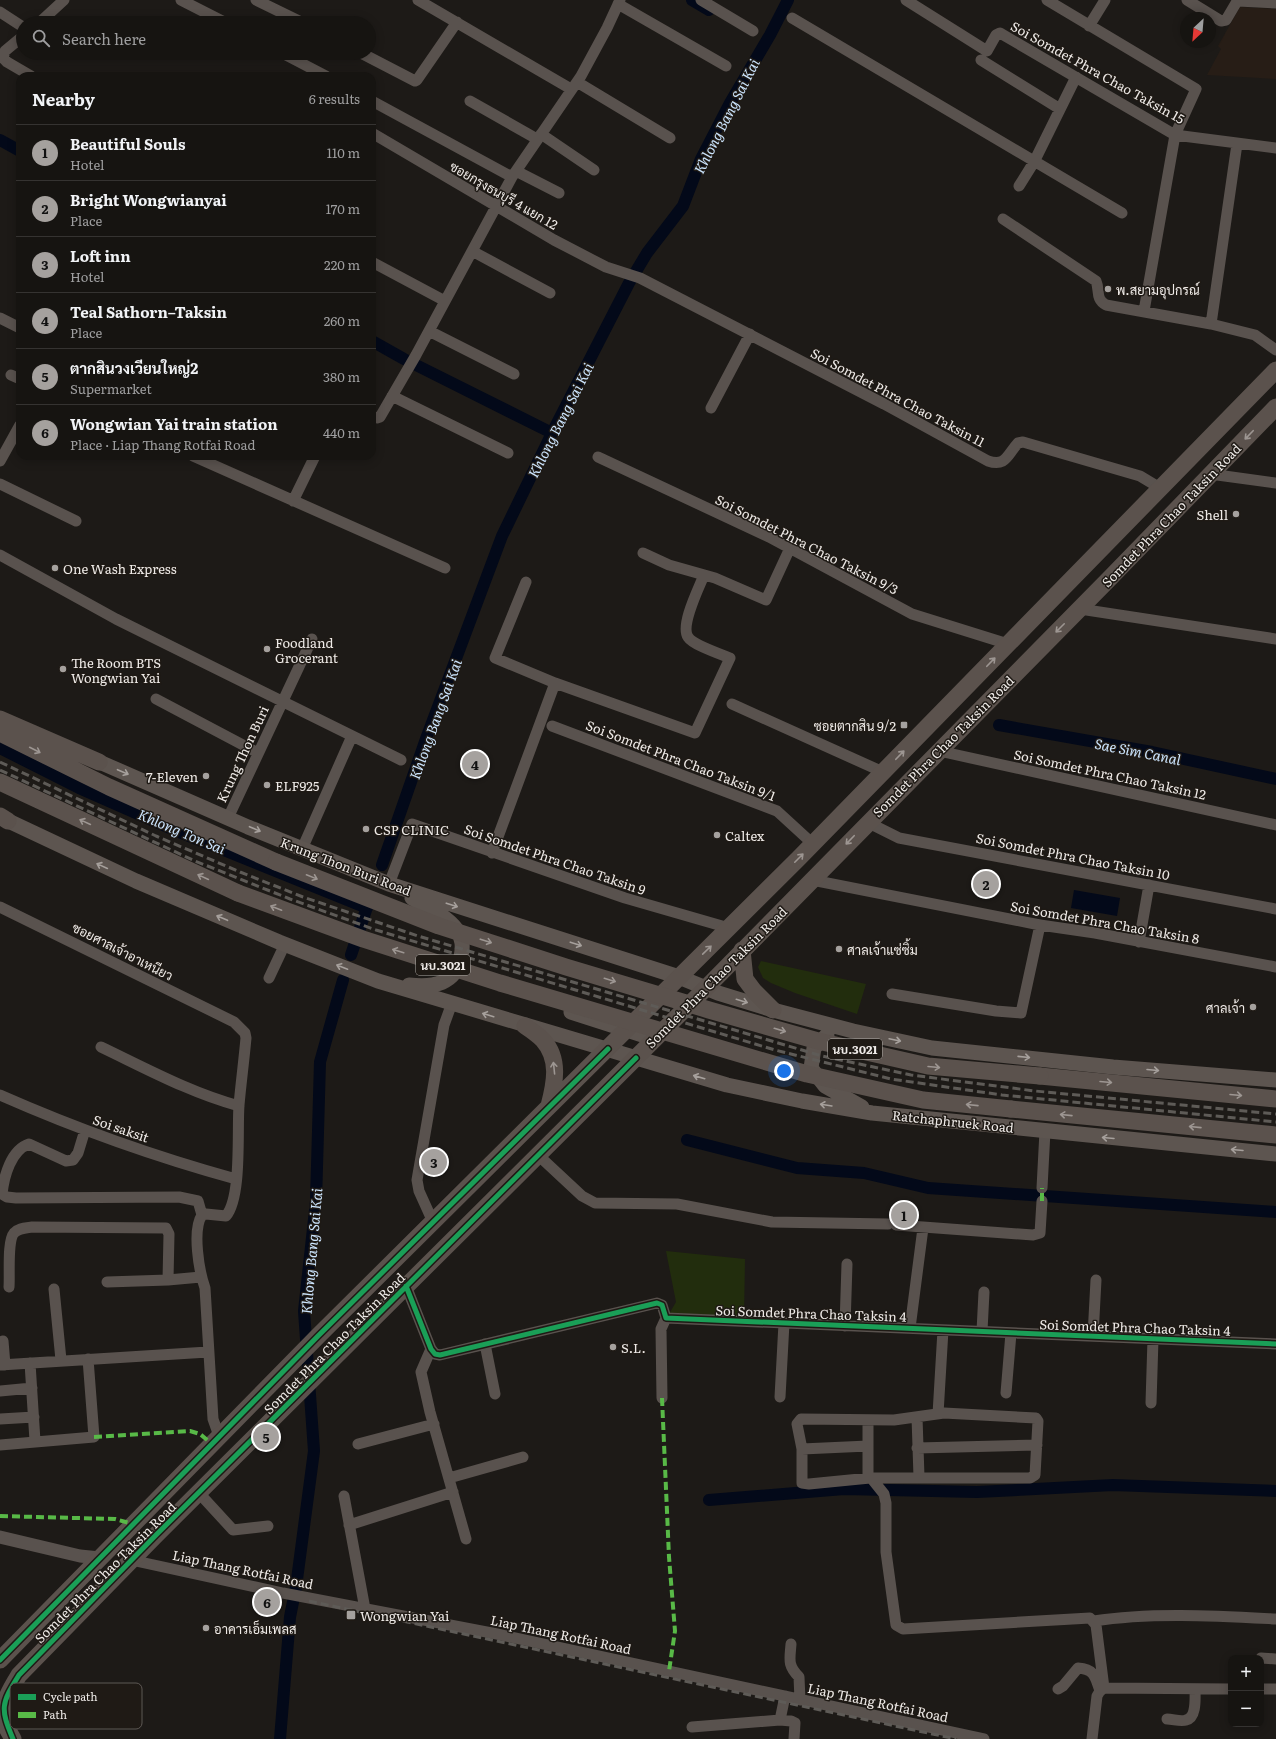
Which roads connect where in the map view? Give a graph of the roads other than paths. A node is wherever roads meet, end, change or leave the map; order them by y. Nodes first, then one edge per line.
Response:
1 (64, 0) edge
2 (181, 0) edge
3 (256, 0) edge
4 (418, 0) edge
5 (701, 0) edge
6 (906, 0) edge
7 (1047, 0) edge
8 (1105, 0) edge
9 (1187, 0) edge
10 (619, 2) edge
11 (1276, 3) edge
12 (716, 4) edge
13 (0, 12) edge
14 (47, 16) edge
15 (212, 16) edge
16 (289, 16) edge
17 (792, 18) dead end
18 (16, 22) edge
19 (457, 22) junction
20 (1089, 26) junction
21 (753, 30) dead end
22 (16, 42) edge
23 (295, 60) edge
24 (374, 60) edge
25 (981, 60) dead end
26 (726, 66) dead end
27 (24, 72) edge
28 (318, 72) edge
29 (1076, 77) junction
30 (574, 85) junction
31 (470, 101) dead end
32 (376, 102) edge
33 (1060, 109) junction
34 (376, 135) edge
35 (1175, 135) junction
36 (539, 137) junction
37 (670, 138) dead end
38 (1237, 144) junction
39 (1276, 148) edge
40 (1034, 162) junction
41 (594, 170) dead end
42 (514, 174) junction
43 (1020, 186) dead end
44 (559, 194) dead end
45 (496, 207) junction
46 (1122, 213) dead end
47 (1002, 219) dead end
48 (472, 251) junction
49 (376, 264) edge
50 (625, 274) joint
51 (550, 293) dead end
52 (445, 301) junction
53 (1144, 311) junction
54 (0, 318) edge
55 (1211, 324) junction
56 (16, 326) edge
57 (429, 331) junction
58 (750, 334) junction
59 (1276, 350) edge
60 (1276, 370) edge
61 (514, 374) dead end
62 (392, 396) junction
63 (1276, 407) edge
64 (711, 408) dead end
65 (376, 417) edge
66 (16, 432) edge
67 (508, 453) dead end
68 (598, 456) dead end
69 (1, 458) edge
70 (202, 460) edge
71 (311, 460) edge
72 (1210, 474) junction
73 (0, 484) edge
74 (1276, 484) edge
75 (1160, 488) junction
76 (293, 501) junction
77 (76, 521) dead end
78 (790, 548) junction
79 (643, 553) dead end
80 (0, 555) edge
81 (445, 568) dead end
82 (704, 575) junction
83 (526, 582) dead end
84 (1080, 608) junction
85 (312, 639) dead end
86 (1276, 639) edge
87 (1008, 644) junction
88 (555, 683) junction
89 (156, 699) dead end
90 (282, 702) junction
91 (732, 704) dead end
92 (0, 712) edge
93 (0, 719) edge
94 (552, 726) dead end
95 (0, 733) edge
96 (352, 736) junction
97 (939, 751) junction
98 (258, 753) junction
99 (401, 760) dead end
100 (99, 762) junction
101 (883, 772) junction
102 (0, 782) edge
103 (3, 818) edge
104 (228, 818) junction
105 (867, 822) junction
106 (1276, 825) edge
107 (813, 844) junction
108 (302, 849) junction
109 (492, 853) junction
110 (812, 880) junction
111 (389, 884) junction
112 (1148, 885) junction
113 (0, 907) edge
114 (1276, 909) edge
115 (1040, 925) junction
116 (729, 928) junction
117 (1139, 942) junction
118 (285, 944) junction
119 (742, 950) junction
120 (460, 961) junction
121 (1276, 967) edge
122 (679, 977) junction
123 (270, 978) dead end
124 (378, 981) junction
125 (706, 988) junction
126 (892, 994) dead end
127 (452, 1003) junction
128 (774, 1010) junction
129 (525, 1026) junction
130 (626, 1030) junction
131 (853, 1031) junction
132 (652, 1033) junction
133 (102, 1047) dead end
134 (608, 1049) junction
135 (636, 1058) junction
136 (1276, 1080) edge
137 (0, 1095) edge
138 (1276, 1099) edge
139 (239, 1106) junction
140 (549, 1106) junction
141 (872, 1113) junction
142 (85, 1130) junction
143 (1045, 1131) junction
144 (1276, 1135) edge
145 (1276, 1154) edge
146 (538, 1155) junction
147 (236, 1180) junction
148 (1042, 1188) dead end
149 (1042, 1201) dead end
150 (202, 1215) junction
151 (433, 1222) junction
152 (923, 1228) junction
153 (847, 1264) dead end
154 (201, 1277) junction
155 (168, 1280) junction
156 (1096, 1280) dead end
157 (107, 1282) dead end
158 (406, 1286) junction
159 (9, 1287) dead end
160 (54, 1288) dead end
161 (984, 1292) dead end
162 (666, 1318) junction
163 (784, 1323) junction
164 (844, 1326) junction
165 (910, 1328) junction
166 (943, 1330) junction
167 (982, 1332) junction
168 (1011, 1333) junction
169 (1093, 1336) junction
170 (1153, 1339) junction
171 (3, 1341) dead end
172 (485, 1344) junction
173 (1276, 1344) edge
174 (431, 1349) junction
175 (208, 1352) junction
176 (88, 1359) junction
177 (62, 1360) junction
178 (30, 1363) junction
179 (2, 1365) edge
180 (32, 1388) junction
181 (0, 1391) edge
182 (1006, 1393) dead end
183 (495, 1394) dead end
184 (780, 1397) dead end
185 (662, 1398) dead end
186 (1151, 1403) dead end
187 (938, 1414) junction
188 (34, 1416) junction
189 (917, 1417) junction
190 (0, 1419) edge
191 (868, 1420) junction
192 (434, 1424) junction
193 (219, 1436) junction
194 (35, 1441) junction
195 (358, 1444) dead end
196 (0, 1445) edge
197 (1037, 1445) junction
198 (868, 1446) junction
199 (917, 1448) junction
200 (802, 1449) junction
201 (523, 1457) dead end
202 (919, 1477) junction
203 (449, 1478) junction
204 (870, 1478) junction
205 (453, 1492) junction
206 (199, 1493) junction
207 (344, 1496) dead end
208 (350, 1525) junction
209 (268, 1526) dead end
210 (0, 1537) edge
211 (466, 1539) dead end
212 (100, 1558) junction
213 (131, 1560) junction
214 (365, 1609) junction
215 (1276, 1619) edge
216 (1094, 1621) junction
217 (791, 1644) dead end
218 (1264, 1658) edge
219 (1276, 1659) edge
220 (0, 1660) edge
221 (15, 1683) edge
222 (1058, 1689) dead end
223 (1102, 1689) junction
224 (1195, 1689) junction
225 (1228, 1689) edge
226 (1264, 1689) edge
227 (1276, 1689) edge
228 (10, 1691) edge
229 (785, 1696) junction
230 (800, 1700) junction
231 (1167, 1719) dead end
232 (2, 1720) edge
233 (780, 1720) junction
234 (692, 1727) dead end
235 (13, 1739) edge
236 (794, 1739) edge
237 (984, 1739) edge
238 (1092, 1739) edge

1 - 14 street
2 - 15 street
3 - 16 street
4 - 19 street
5 - 12 street
6 - 29 street, Soi Somdet Phra Chao Taksin 15
7 - 20 street
8 - 20 street
9 - 11 street
10 - 26 street
10 - 30 street
12 - 21 street
13 - 18 street
17 - 40 street
19 - 24 street
19 - 30 street
20 - 35 street
22 - 27 street
23 - 28 street
25 - 33 street
29 - 33 street
29 - 35 street, Soi Somdet Phra Chao Taksin 15
30 - 36 street
30 - 37 street
31 - 36 street
32 - 42 street
33 - 40 street
34 - 45 street, ซอยกรุงธนบุรี 4 แยก 12
35 - 38 street, Soi Somdet Phra Chao Taksin 15
35 - 53 street
36 - 41 street
36 - 42 street
38 - 39 street, Soi Somdet Phra Chao Taksin 15
38 - 55 street
40 - 43 street
40 - 46 street
42 - 44 street
42 - 45 street
45 - 48 street
45 - 50 street, ซอยกรุงธนบุรี 4 แยก 12
47 - 53 street
48 - 51 street
48 - 52 street
49 - 52 street
50 - 58 street, Soi Somdet Phra Chao Taksin 11
52 - 57 street
53 - 55 street
54 - 56 street
55 - 59 street
57 - 61 street
57 - 62 street
58 - 64 street
58 - 75 street, Soi Somdet Phra Chao Taksin 11
60 - 75 main road, Somdet Phra Chao Taksin Road
62 - 65 street
62 - 67 street
63 -> 72 main road, Somdet Phra Chao Taksin Road
66 - 69 street
68 - 78 street, Soi Somdet Phra Chao Taksin 9/3
70 - 76 street
71 - 76 street
72 - 74 street
72 - 84 main road, Somdet Phra Chao Taksin Road
73 - 77 street
75 - 87 main road, Somdet Phra Chao Taksin Road
76 - 81 street
78 - 82 street
78 - 87 street, Soi Somdet Phra Chao Taksin 9/3
79 - 82 street
80 - 90 street
82 - 88 street
83 - 88 street
84 - 86 street
84 -> 97 main road, Somdet Phra Chao Taksin Road
85 - 90 street, Krung Thon Buri
101 -> 87 main road, Somdet Phra Chao Taksin Road
88 - 109 street
89 - 98 street
90 - 96 street
90 - 98 street, Krung Thon Buri
91 - 101 street
92 - 100 main road, Krung Thon Buri Road
93 - 100 main road
94 - 107 street, Soi Somdet Phra Chao Taksin 9/1
95 -> 138 main road, Krung Thon Buri Road / นบ.3021, bridge
96 - 99 street
96 - 108 street
97 - 105 main road, Somdet Phra Chao Taksin Road
97 - 106 street, Soi Somdet Phra Chao Taksin 12
98 - 104 street, Krung Thon Buri
100 -> 104 main road, Krung Thon Buri Road
101 - 107 main road, Somdet Phra Chao Taksin Road
132 -> 102 main road, นบ.3021, bridge
118 -> 103 main road
104 -> 108 main road, Krung Thon Buri Road
105 -> 110 main road, Somdet Phra Chao Taksin Road
105 - 112 street, Soi Somdet Phra Chao Taksin 10
116 -> 107 main road, Somdet Phra Chao Taksin Road
108 - 111 main road, Krung Thon Buri Road
109 - 111 street, Soi Somdet Phra Chao Taksin 9
109 - 116 street, Soi Somdet Phra Chao Taksin 9
110 - 115 street, Soi Somdet Phra Chao Taksin 8
110 - 119 main road, Somdet Phra Chao Taksin Road
111 - 120 main road
111 -> 122 main road, Krung Thon Buri Road
112 - 114 street, Soi Somdet Phra Chao Taksin 10
112 - 117 street
113 - 139 street, ซอยศาลเจ้าอาเหนียว
115 - 117 street, Soi Somdet Phra Chao Taksin 8
115 - 126 street
122 -> 116 main road, Somdet Phra Chao Taksin Road
117 - 121 street, Soi Somdet Phra Chao Taksin 8
118 - 123 street
124 -> 118 main road
119 - 125 main road, Somdet Phra Chao Taksin Road
119 - 128 main road
120 - 124 main road
120 - 130 main road
122 - 125 main road, Krung Thon Buri Road / นบ.3021
122 - 130 main road, Somdet Phra Chao Taksin Road
124 - 127 main road
125 -> 128 main road, นบ.3021
125 - 132 main road, Somdet Phra Chao Taksin Road
129 -> 127 main road
127 - 151 street
128 - 131 main road, นบ.3021
129 - 134 main road
140 -> 129 main road
130 - 132 main road
130 - 134 main road, Somdet Phra Chao Taksin Road
131 -> 136 main road, นบ.3021
131 - 141 main road
132 - 135 main road, Somdet Phra Chao Taksin Road
144 -> 132 main road, Ratchaphruek Road / นบ.3021, bridge
133 - 139 street
134 - 135 main road
134 - 140 main road, Somdet Phra Chao Taksin Road
141 -> 135 main road, Ratchaphruek Road
135 - 146 main road, Somdet Phra Chao Taksin Road
137 - 142 street, Soi saksit
139 - 147 street
140 - 151 main road, Somdet Phra Chao Taksin Road
141 - 143 main road, Ratchaphruek Road
142 - 147 street, Soi saksit
142 - 150 street
145 -> 143 main road, Ratchaphruek Road
143 - 148 street
146 - 152 street
146 - 158 main road, Somdet Phra Chao Taksin Road
147 - 150 street
149 - 152 street
150 - 154 street
151 - 193 main road, Somdet Phra Chao Taksin Road
152 - 165 street
153 - 164 street
154 - 155 street
154 - 175 street
155 - 157 street
155 - 159 street
156 - 169 street
158 - 174 street
158 - 206 main road, Somdet Phra Chao Taksin Road
160 - 177 street
161 - 167 street
162 - 163 street, Soi Somdet Phra Chao Taksin 4
162 - 172 street
162 - 185 street
163 - 164 street, Soi Somdet Phra Chao Taksin 4
163 - 184 street
164 - 165 street, Soi Somdet Phra Chao Taksin 4
165 - 166 street, Soi Somdet Phra Chao Taksin 4
166 - 167 street, Soi Somdet Phra Chao Taksin 4
166 - 187 street
167 - 168 street, Soi Somdet Phra Chao Taksin 4
168 - 169 street, Soi Somdet Phra Chao Taksin 4
168 - 182 street
169 - 170 street, Soi Somdet Phra Chao Taksin 4
170 - 173 street, Soi Somdet Phra Chao Taksin 4
170 - 186 street
171 - 179 street
172 - 174 street
172 - 183 street
174 - 192 street
175 - 176 street
175 - 193 street
176 - 177 street
176 - 194 street
177 - 178 street
178 - 179 street
178 - 180 street
180 - 181 street
180 - 188 street
187 - 189 street
187 - 197 street
188 - 190 street
188 - 194 street
189 - 191 street
189 - 199 street
191 - 198 street
191 - 200 street
192 - 195 street
192 - 203 street
193 - 212 main road, Somdet Phra Chao Taksin Road
194 - 196 street
197 - 199 street
197 - 202 street
198 - 200 street
198 - 204 street
199 - 202 street
200 - 204 street
201 - 203 street
202 - 204 street
203 - 205 street
204 - 216 street
205 - 208 street
205 - 211 street
206 - 209 street
206 - 213 main road, Somdet Phra Chao Taksin Road
207 - 208 street
208 - 214 street
210 - 212 street
212 - 220 main road, Somdet Phra Chao Taksin Road
213 - 214 street, Liap Thang Rotfai Road
213 - 221 main road, Somdet Phra Chao Taksin Road
214 - 229 street, Liap Thang Rotfai Road
215 - 216 street
216 - 223 street
217 - 230 street
218 - 219 street
222 - 223 street
223 - 224 street
223 - 238 street
224 - 225 street
224 - 231 street
226 - 227 street
228 - 232 main road, Somdet Phra Chao Taksin Road
229 - 230 street, Liap Thang Rotfai Road
229 - 233 street
230 - 237 street, Liap Thang Rotfai Road
232 - 235 main road
233 - 234 street
233 - 236 street

